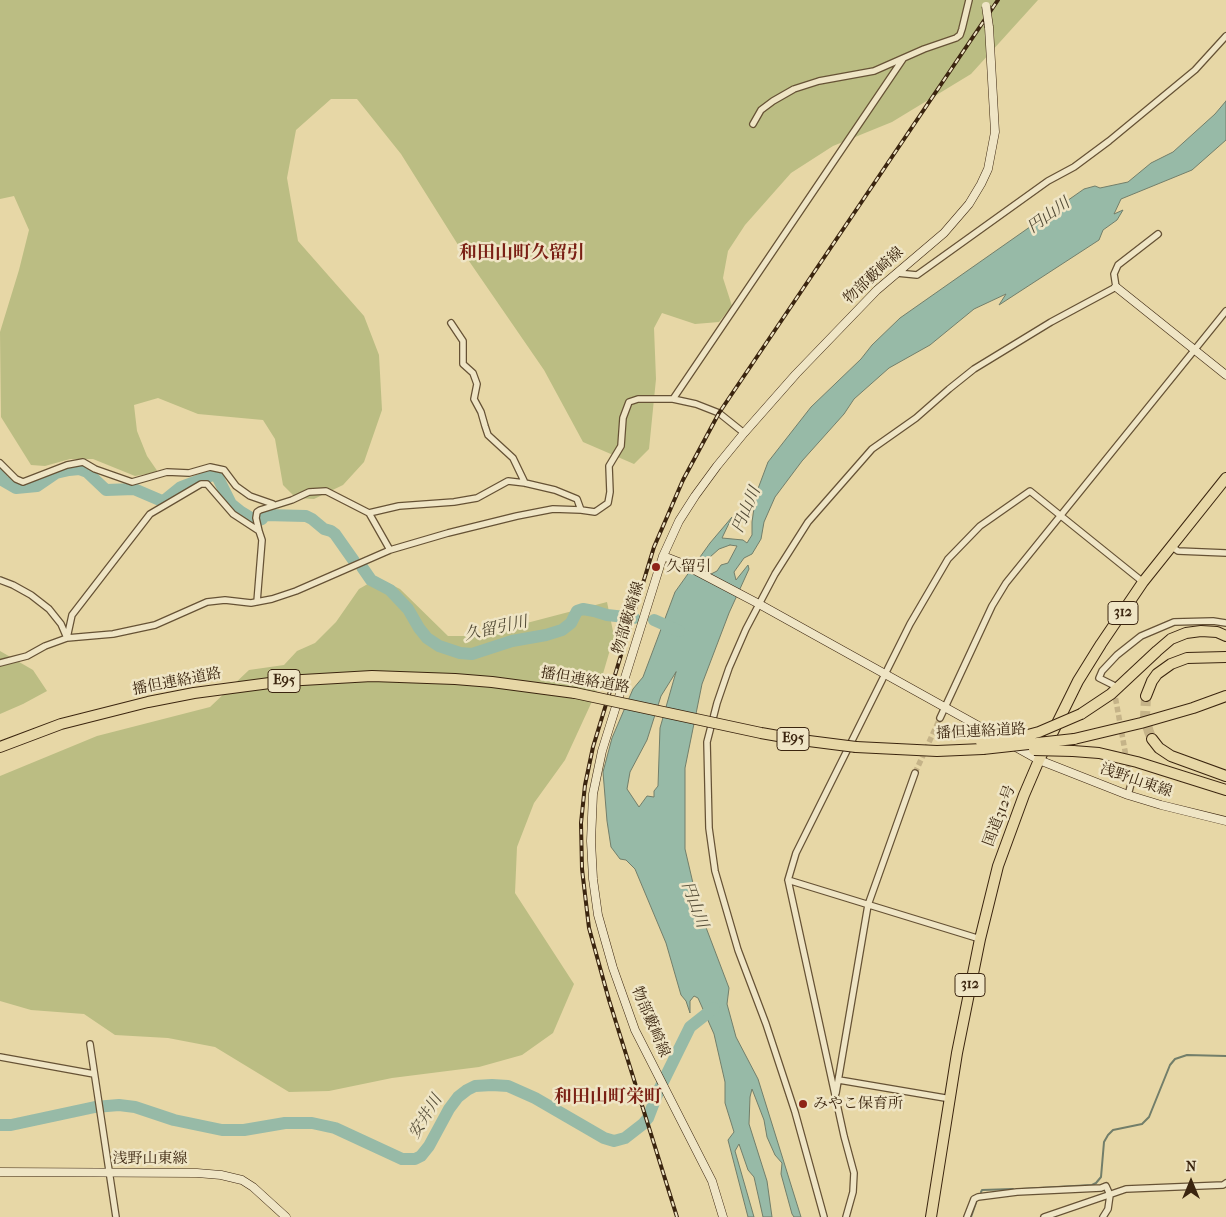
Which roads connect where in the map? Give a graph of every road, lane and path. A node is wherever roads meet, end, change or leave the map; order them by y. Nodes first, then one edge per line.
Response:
1 (969, 0) edge
2 (986, 3) edge
3 (1226, 36) edge
4 (903, 59) junction
5 (753, 124) dead end
6 (1158, 234) dead end
7 (897, 273) junction
8 (1116, 287) junction
9 (1226, 311) edge
10 (451, 323) dead end
11 (1195, 350) junction
12 (1226, 375) edge
13 (673, 399) junction
14 (744, 433) junction
15 (0, 462) edge
16 (1226, 478) edge
17 (525, 483) junction
18 (278, 504) junction
19 (581, 510) junction
20 (369, 513) junction
21 (1061, 516) junction
22 (258, 528) junction
23 (1171, 546) junction
24 (390, 550) junction
25 (1226, 553) edge
26 (663, 556) junction
27 (0, 580) edge
28 (1143, 582) junction
29 (257, 602) junction
30 (756, 603) junction
31 (1226, 623) edge
32 (1226, 636) edge
33 (68, 638) junction
34 (1226, 657) edge
35 (0, 663) edge
36 (884, 673) junction
37 (1113, 685) tunnel mouth
38 (1226, 692) edge
39 (1146, 696) tunnel mouth
40 (1226, 696) edge
41 (944, 707) junction
42 (1166, 716) junction
43 (940, 718) tunnel mouth
44 (1152, 739) tunnel mouth
45 (0, 747) edge
46 (983, 748) junction
47 (1039, 760) junction
48 (916, 774) tunnel mouth
49 (1226, 776) edge
50 (1130, 784) tunnel mouth
51 (1226, 790) edge
52 (1128, 795) junction
53 (1226, 821) edge
54 (788, 880) junction
55 (868, 905) junction
56 (980, 939) junction
57 (90, 1044) dead end
58 (0, 1057) edge
59 (94, 1074) junction
60 (839, 1080) junction
61 (836, 1095) junction
62 (951, 1099) junction
63 (0, 1172) edge
64 (108, 1173) junction
65 (1226, 1184) edge
66 (1110, 1195) junction
67 (116, 1217) edge
68 (286, 1217) edge
69 (723, 1217) edge
70 (824, 1217) edge
71 (846, 1217) edge
72 (931, 1217) edge
73 (967, 1217) edge
74 (1044, 1217) edge
75 (1103, 1217) edge

1 - 4 street
2 - 7 main road, 物部藪崎線, bridge
3 - 7 street
4 - 5 street
4 - 13 street
6 - 8 street
7 - 14 main road, 物部藪崎線
8 - 11 main road
8 - 30 street
9 - 11 street
10 - 17 street
11 - 12 main road
11 - 21 street
13 - 14 street
13 - 19 street
14 - 26 main road, 物部藪崎線
15 - 18 street
16 - 23 highway, 国道312号 / 312
17 - 19 street
17 - 20 street
18 - 20 street
18 - 22 street
19 - 24 street
20 - 24 street
21 - 28 street
21 - 36 street
21 - 41 street
22 - 29 street
22 - 33 street
23 - 25 street
23 - 28 highway, 国道312号 / 312
24 - 29 street
26 - 30 main road, 浅野山東線
26 - 69 main road, 物部藪崎線
27 - 33 street
28 - 47 highway, 国道312号 / 312
29 - 33 street
30 - 36 main road, 浅野山東線
30 - 70 street
31 - 37 street
32 - 46 highway, bridge
33 - 35 street
34 - 39 highway
36 - 41 main road, 浅野山東線
36 - 54 street
38 - 42 highway, 播但連絡道路
40 - 42 highway, 播但連絡道路
41 - 43 street
41 - 47 main road, 浅野山東線
42 - 46 highway, 播但連絡道路, bridge
44 - 49 highway
45 - 46 highway, 播但連絡道路 / E95, bridge
46 - 51 highway, bridge
47 - 52 main road, 浅野山東線
47 - 56 highway, 国道312号 / 312
48 - 55 street
50 - 52 street
52 - 53 main road, 浅野山東線
54 - 55 street
54 - 61 street
55 - 56 street
55 - 60 street
56 - 62 highway, 国道312号 / 312
57 - 59 street
58 - 59 street
59 - 64 street
60 - 61 street
60 - 62 street
61 - 71 street
62 - 72 highway, 国道312号 / 312
63 - 64 main road, 浅野山東線
64 - 67 street
64 - 68 main road, 浅野山東線
65 - 66 street
66 - 73 street
66 - 74 street
66 - 75 street

